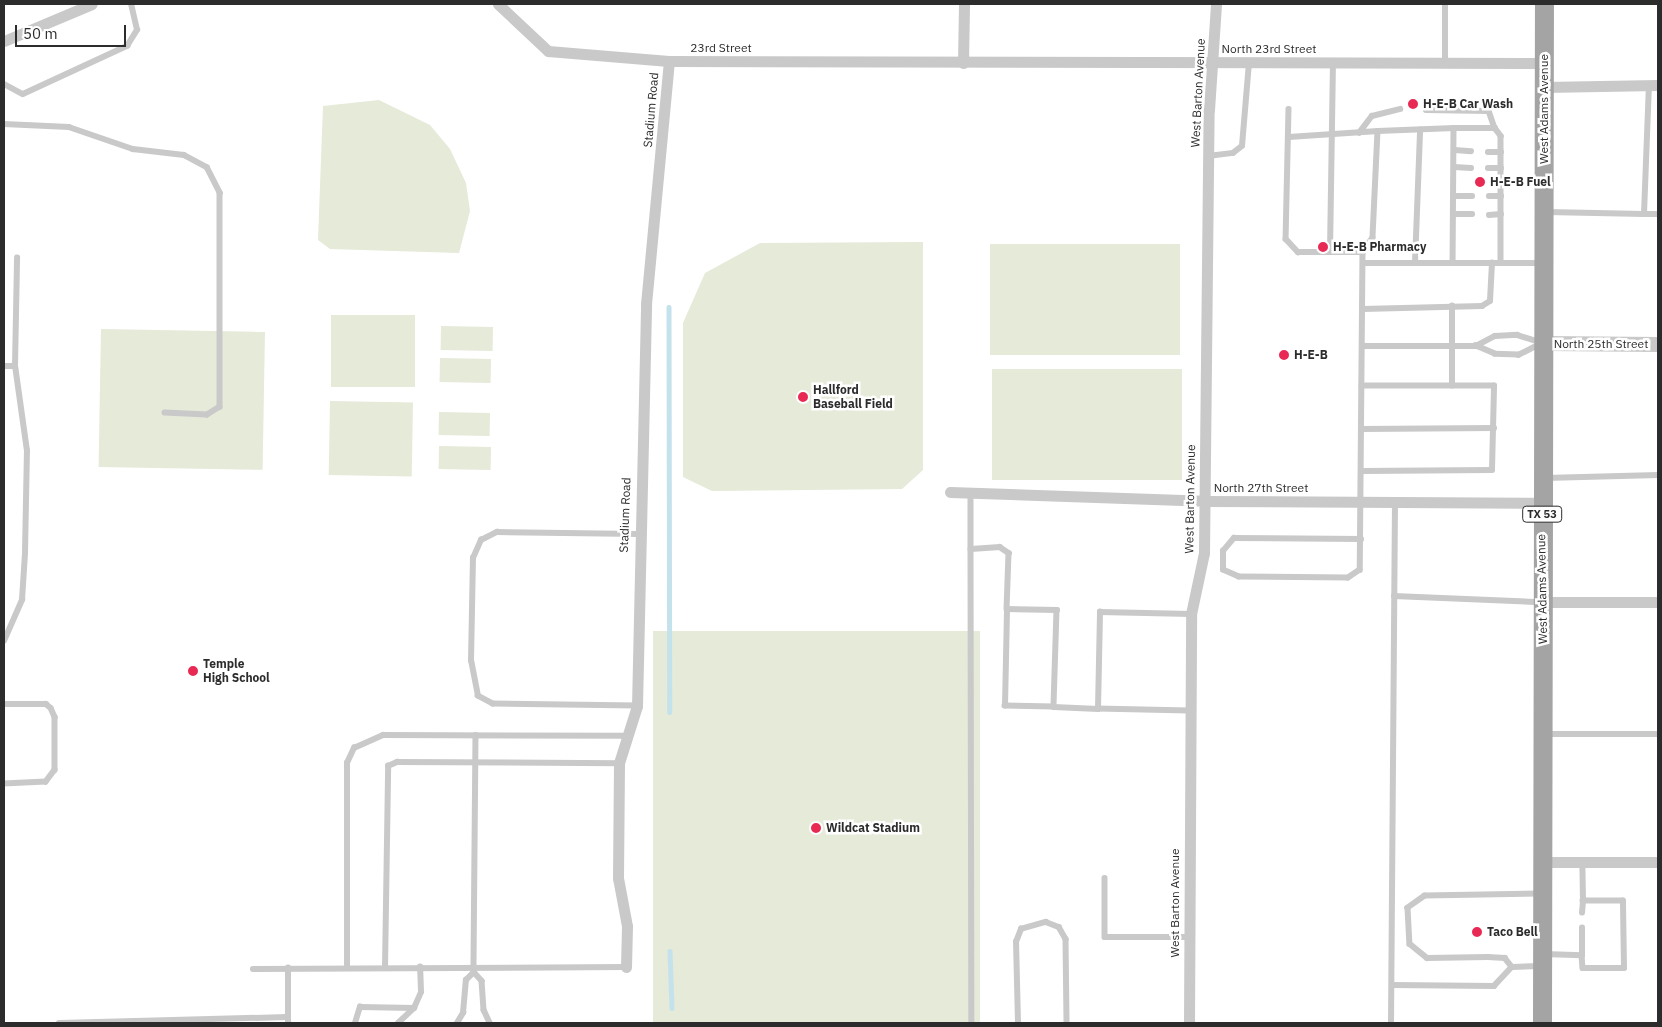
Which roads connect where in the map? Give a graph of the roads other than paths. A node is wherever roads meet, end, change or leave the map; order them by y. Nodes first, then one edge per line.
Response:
1 (92, 4) edge
2 (131, 4) edge
3 (498, 4) edge
4 (964, 4) edge
5 (1216, 4) edge
6 (1445, 4) edge
7 (1544, 4) edge
8 (4, 41) edge
9 (669, 61) junction
10 (963, 63) junction
11 (1214, 63) junction
12 (1249, 63) junction
13 (1333, 63) junction
14 (1445, 63) junction
15 (1544, 63) junction
16 (4, 84) edge
17 (1654, 85) edge
18 (1544, 86) junction
19 (1289, 109) dead end
20 (1400, 109) dead end
21 (1426, 110) dead end
22 (4, 124) edge
23 (1454, 128) junction
24 (1495, 128) junction
25 (1420, 130) junction
26 (1378, 131) junction
27 (1359, 133) junction
28 (1331, 135) junction
29 (1289, 137) junction
30 (1455, 150) junction
31 (1471, 150) dead end
32 (1488, 152) dead end
33 (1501, 152) junction
34 (1208, 156) junction
35 (1454, 167) junction
36 (1471, 168) dead end
37 (1488, 168) dead end
38 (1501, 168) junction
39 (1454, 196) junction
40 (1472, 196) dead end
41 (1489, 196) dead end
42 (1501, 196) junction
43 (1544, 212) junction
44 (1454, 214) junction
45 (1472, 214) dead end
46 (1501, 214) junction
47 (1644, 214) junction
48 (1658, 214) edge
49 (1489, 215) dead end
50 (1330, 252) junction
51 (1363, 252) junction
52 (17, 258) dead end
53 (1363, 263) junction
54 (1415, 263) junction
55 (1453, 263) junction
56 (1492, 263) junction
57 (1501, 263) junction
58 (1544, 263) junction
59 (1452, 306) junction
60 (1363, 309) junction
61 (1544, 343) junction
62 (1658, 344) edge
63 (1363, 346) junction
64 (1452, 346) junction
65 (1476, 346) junction
66 (4, 366) edge
67 (15, 366) junction
68 (1362, 386) junction
69 (1452, 386) junction
70 (165, 413) dead end
71 (1494, 428) junction
72 (1362, 429) junction
73 (1362, 471) junction
74 (1658, 475) edge
75 (1542, 478) junction
76 (950, 492) dead end
77 (971, 493) junction
78 (1204, 501) junction
79 (1362, 502) junction
80 (1395, 502) junction
81 (1542, 503) junction
82 (638, 534) junction
83 (1361, 539) junction
84 (971, 549) junction
85 (1394, 596) junction
86 (1543, 602) junction
87 (1658, 602) edge
88 (1007, 609) junction
89 (1191, 614) junction
90 (4, 642) edge
91 (4, 704) edge
92 (637, 706) junction
93 (1054, 707) junction
94 (1098, 709) junction
95 (1189, 711) junction
96 (1543, 734) junction
97 (1658, 734) edge
98 (476, 735) junction
99 (631, 736) junction
100 (476, 762) junction
101 (619, 763) junction
102 (4, 784) edge
103 (1544, 862) junction
104 (1582, 862) junction
105 (1658, 862) edge
106 (1105, 878) dead end
107 (1544, 894) junction
108 (1583, 901) junction
109 (1582, 913) dead end
110 (1582, 928) dead end
111 (1189, 937) junction
112 (1582, 954) junction
113 (1543, 960) junction
114 (420, 967) junction
115 (626, 967) joint
116 (1512, 967) junction
117 (288, 968) junction
118 (347, 968) junction
119 (385, 968) junction
120 (252, 969) dead end
121 (474, 970) junction
122 (1392, 985) junction
123 (414, 1008) junction
124 (287, 1020) edge
125 (58, 1023) edge
126 (355, 1023) edge
127 (398, 1023) edge
128 (457, 1023) edge
129 (490, 1023) edge
130 (972, 1023) edge
131 (1018, 1023) edge
132 (1067, 1023) edge
133 (1189, 1023) edge
134 (1392, 1023) edge
135 (1542, 1023) edge

1 - 8 street
2 - 16 lane
3 - 9 street, 23rd Street
4 - 10 street
5 - 11 street, West Barton Avenue
6 - 14 lane
7 - 15 main road, West Adams Avenue / TX 53
9 - 10 street, 23rd Street
9 - 82 street, Stadium Road
10 - 11 street, North 23rd Street
11 - 12 street, North 23rd Street
11 - 34 street, West Barton Avenue
12 - 13 street, North 23rd Street
12 - 34 lane
13 - 14 street, North 23rd Street
13 - 28 lane
14 - 15 street, North 23rd Street
15 - 18 main road, West Adams Avenue / TX 53
17 - 18 street
17 - 47 lane
18 - 43 main road, West Adams Avenue / TX 53
19 - 29 lane
20 - 27 lane
21 - 24 lane
22 - 70 lane
23 - 24 lane
23 - 25 lane
23 - 30 lane
24 - 33 lane
25 - 26 lane
25 - 54 lane
26 - 27 lane
26 - 51 lane
27 - 28 lane
28 - 29 lane
28 - 50 lane
29 - 50 lane
30 - 31 lane
30 - 35 lane
32 - 33 lane
33 - 38 lane
34 - 78 street, West Barton Avenue
35 - 36 lane
35 - 39 lane
37 - 38 lane
38 - 42 lane
39 - 40 lane
39 - 44 lane
41 - 42 lane
42 - 46 lane
43 - 47 lane
43 - 58 main road, West Adams Avenue / TX 53
44 - 45 lane
44 - 55 lane
46 - 49 lane
46 - 57 lane
47 - 48 lane
50 - 51 lane
51 - 53 lane
52 - 67 lane
53 - 54 lane
53 - 60 lane
54 - 55 lane
55 - 56 lane
56 - 57 lane
56 - 59 lane
57 - 58 lane
58 - 61 main road, West Adams Avenue / TX 53
59 - 60 lane
59 - 64 lane
60 - 63 lane
61 - 62 street, North 25th Street
61 - 65 lane
61 - 65 lane
61 - 75 main road, West Adams Avenue / TX 53
63 - 64 lane
63 - 68 lane
64 - 65 lane
64 - 69 lane
66 - 67 lane
67 - 90 lane
68 - 69 lane
68 - 72 lane
69 - 71 lane
71 - 72 lane
71 - 73 lane
72 - 73 lane
73 - 79 lane
74 - 75 lane
75 - 81 main road, West Adams Avenue / TX 53
76 - 77 street, North 27th Street
77 - 78 street, North 27th Street
77 - 84 lane
78 - 79 street, North 27th Street
78 - 89 street, West Barton Avenue
79 - 80 street, North 27th Street
79 - 83 lane
80 - 81 street, North 27th Street
80 - 85 lane
81 - 86 main road, West Adams Avenue / TX 53
82 - 92 street, Stadium Road
82 - 92 lane
83 - 83 lane
84 - 88 lane
84 - 130 lane
85 - 86 lane
85 - 122 lane
86 - 87 street
86 - 96 main road, West Adams Avenue / TX 53
88 - 93 lane
88 - 93 lane
89 - 94 lane
89 - 95 street, West Barton Avenue
91 - 102 lane
92 - 99 street, Stadium Road
93 - 94 lane
94 - 95 lane
95 - 111 street, West Barton Avenue
96 - 97 lane
96 - 103 main road, West Adams Avenue / TX 53
98 - 99 lane
98 - 100 lane
98 - 118 lane
99 - 101 street, Stadium Road
100 - 101 lane
100 - 119 lane
100 - 121 lane
101 - 115 street, Stadium Road
103 - 104 street
103 - 107 main road, West Adams Avenue / TX 53
104 - 105 street
104 - 108 lane
106 - 111 lane
107 - 113 main road, West Adams Avenue / TX 53
107 - 116 lane
108 - 109 lane
108 - 112 lane
110 - 112 lane
111 - 133 street, West Barton Avenue
112 - 113 lane
113 - 116 lane
113 - 135 main road, West Adams Avenue / TX 53
114 - 119 lane
114 - 121 lane
114 - 123 lane
115 - 121 lane
116 - 122 lane
117 - 118 lane
117 - 120 lane
117 - 124 lane
118 - 119 lane
121 - 128 lane
121 - 129 lane
122 - 134 lane
123 - 126 lane
123 - 127 lane
124 - 125 lane
131 - 132 lane

